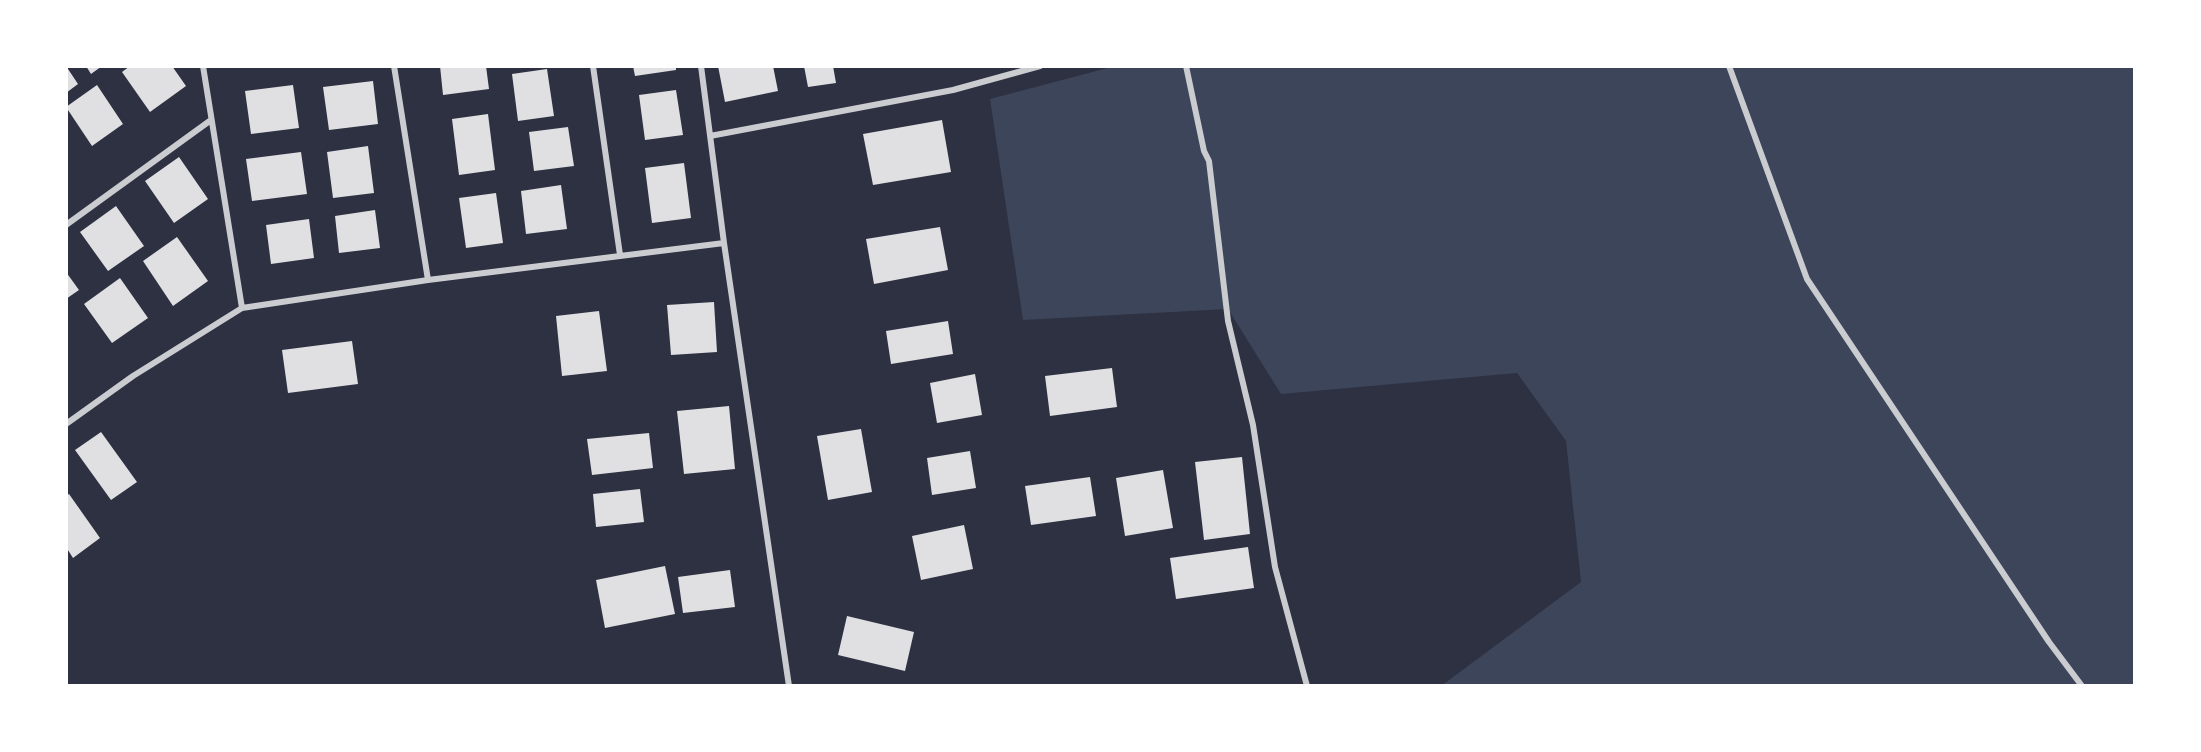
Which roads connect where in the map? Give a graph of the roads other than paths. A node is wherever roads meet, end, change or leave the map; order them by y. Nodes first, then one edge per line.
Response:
1 (203, 66) edge
2 (394, 66) edge
3 (593, 66) edge
4 (701, 66) edge
5 (1040, 66) edge
6 (1186, 66) edge
7 (1729, 66) edge
8 (211, 120) junction
9 (710, 136) junction
10 (66, 225) edge
11 (724, 243) junction
12 (620, 255) junction
13 (428, 280) junction
14 (242, 308) junction
15 (66, 424) edge
16 (789, 686) edge
17 (1307, 686) edge
18 (2082, 686) edge

1 - 8 street
2 - 13 street
3 - 12 street
4 - 9 street
5 - 9 street
6 - 17 street
7 - 18 street
8 - 10 street
8 - 14 street
9 - 11 street
11 - 12 street
11 - 16 street
12 - 13 street
13 - 14 street
14 - 15 street

